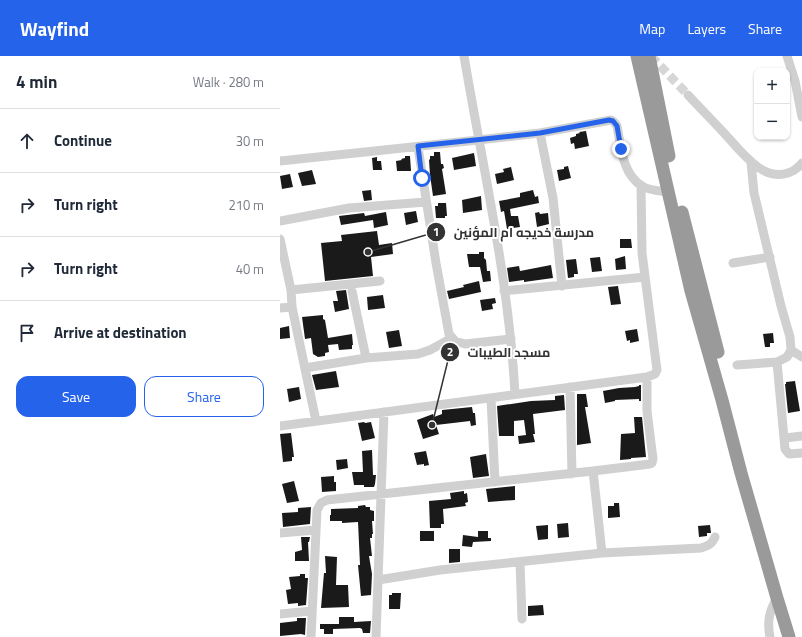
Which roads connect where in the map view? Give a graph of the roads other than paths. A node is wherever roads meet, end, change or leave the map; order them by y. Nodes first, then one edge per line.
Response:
1 (464, 56) edge
2 (637, 56) edge
3 (649, 56) edge
4 (787, 56) edge
5 (688, 95) tunnel mouth
6 (802, 117) edge
7 (540, 133) junction
8 (478, 140) junction
9 (418, 146) junction
10 (280, 161) edge
11 (751, 162) junction
12 (802, 162) edge
13 (641, 186) junction
14 (669, 192) junction
15 (426, 202) junction
16 (280, 221) edge
17 (280, 240) edge
18 (770, 257) junction
19 (733, 263) dead end
20 (645, 277) junction
21 (380, 281) dead end
22 (562, 286) junction
23 (291, 290) junction
24 (352, 291) dead end
25 (504, 291) junction
26 (292, 307) junction
27 (280, 308) edge
28 (452, 338) junction
29 (511, 339) junction
30 (791, 350) junction
31 (802, 357) edge
32 (366, 358) junction
33 (777, 362) junction
34 (737, 365) dead end
35 (305, 368) junction
36 (647, 377) junction
37 (570, 387) junction
38 (515, 394) junction
39 (492, 398) junction
40 (384, 412) junction
41 (316, 421) junction
42 (280, 426) edge
43 (802, 436) edge
44 (785, 438) junction
45 (802, 453) edge
46 (593, 471) junction
47 (572, 474) junction
48 (495, 482) junction
49 (380, 494) junction
50 (316, 530) junction
51 (280, 533) edge
52 (715, 537) dead end
53 (602, 553) junction
54 (520, 562) junction
55 (378, 580) junction
56 (777, 598) junction
57 (312, 611) junction
58 (280, 614) edge
59 (522, 619) dead end
60 (311, 637) edge
61 (376, 637) edge
62 (770, 637) edge
63 (789, 637) edge
64 (797, 637) edge

1 - 8 street
2 - 14 highway
3 - 64 highway
4 - 6 street
5 - 11 street
7 - 8 street
7 - 13 street
7 - 22 street
8 - 9 street
8 - 25 street
9 - 10 street
9 - 15 street
11 - 12 street
11 - 18 street
13 - 14 street
13 - 20 street
14 - 56 highway
15 - 16 street
15 - 28 street
17 - 23 street
18 - 19 street
18 - 30 street
20 - 22 street
20 - 36 street
21 - 23 street
22 - 25 street
23 - 26 street
24 - 32 street
25 - 29 street
26 - 27 street
26 - 35 street
28 - 29 street
28 - 32 street
29 - 38 street
30 - 31 street
30 - 33 street
32 - 35 street
33 - 34 street
33 - 44 street
35 - 41 street
36 - 37 street
36 - 46 street
37 - 38 street
37 - 47 street
38 - 39 street
39 - 40 street
39 - 48 street
40 - 41 street
40 - 49 street
41 - 42 street
43 - 44 street
44 - 45 street
46 - 47 street
46 - 53 street
47 - 48 street
48 - 49 street
49 - 50 street
49 - 55 street
50 - 51 street
50 - 57 street
52 - 53 street
53 - 54 street
54 - 55 street
54 - 59 street
55 - 61 street
56 - 62 street
56 - 63 highway
57 - 58 street
57 - 60 street

